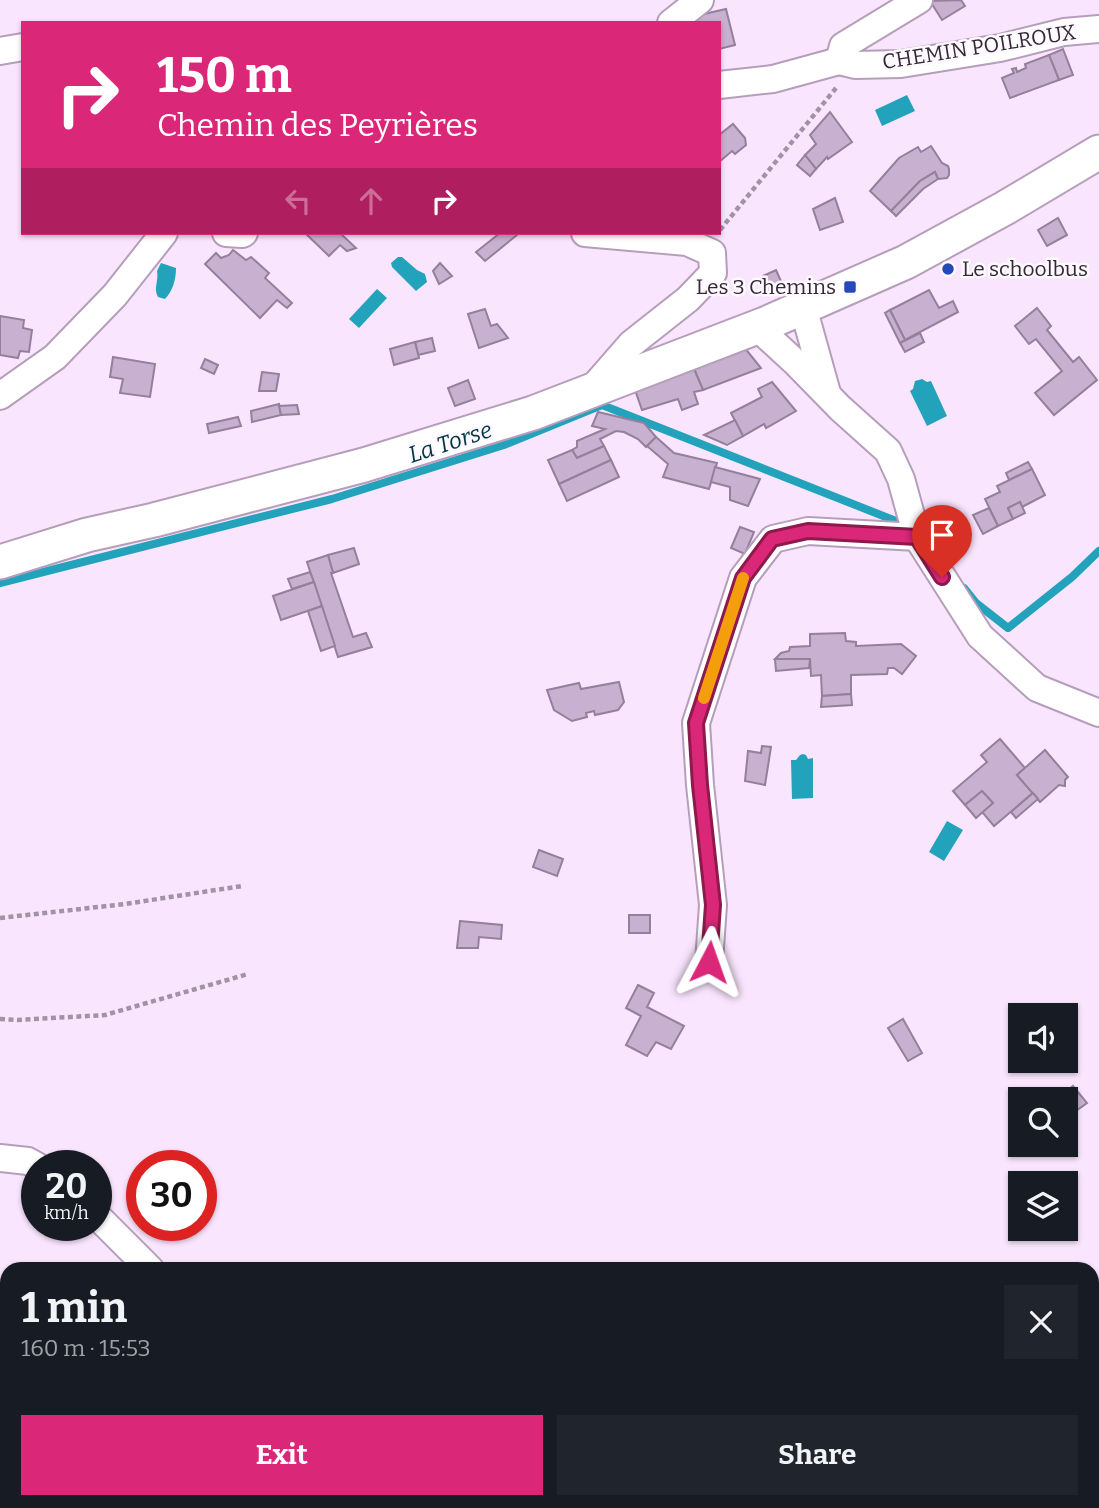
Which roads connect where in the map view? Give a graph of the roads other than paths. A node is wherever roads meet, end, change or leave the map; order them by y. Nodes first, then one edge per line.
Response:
1 (700, 0) edge
2 (919, 0) edge
3 (674, 21) edge
4 (1099, 29) edge
5 (21, 47) edge
6 (0, 51) edge
7 (847, 63) junction
8 (721, 85) edge
9 (1099, 152) edge
10 (162, 235) edge
11 (608, 235) edge
12 (803, 307) junction
13 (761, 326) junction
14 (590, 391) junction
15 (828, 395) junction
16 (0, 396) edge
17 (87, 535) junction
18 (917, 537) junction
19 (0, 547) edge
20 (0, 562) edge
21 (1099, 713) edge
22 (709, 962) dead end
23 (0, 1158) edge
24 (21, 1160) edge
25 (112, 1231) edge
26 (143, 1262) edge

1 - 3 street
2 - 7 street, CHEMIN POILROUX
4 - 7 street, CHEMIN POILROUX
5 - 6 street
7 - 8 street
9 - 12 main road
10 - 16 street
11 - 14 street
12 - 13 main road
12 - 15 street
13 - 14 main road
13 - 15 street
14 - 17 main road
15 - 18 street
17 - 19 main road
17 - 20 main road
18 - 21 street
18 - 22 street
23 - 24 street
25 - 26 street

